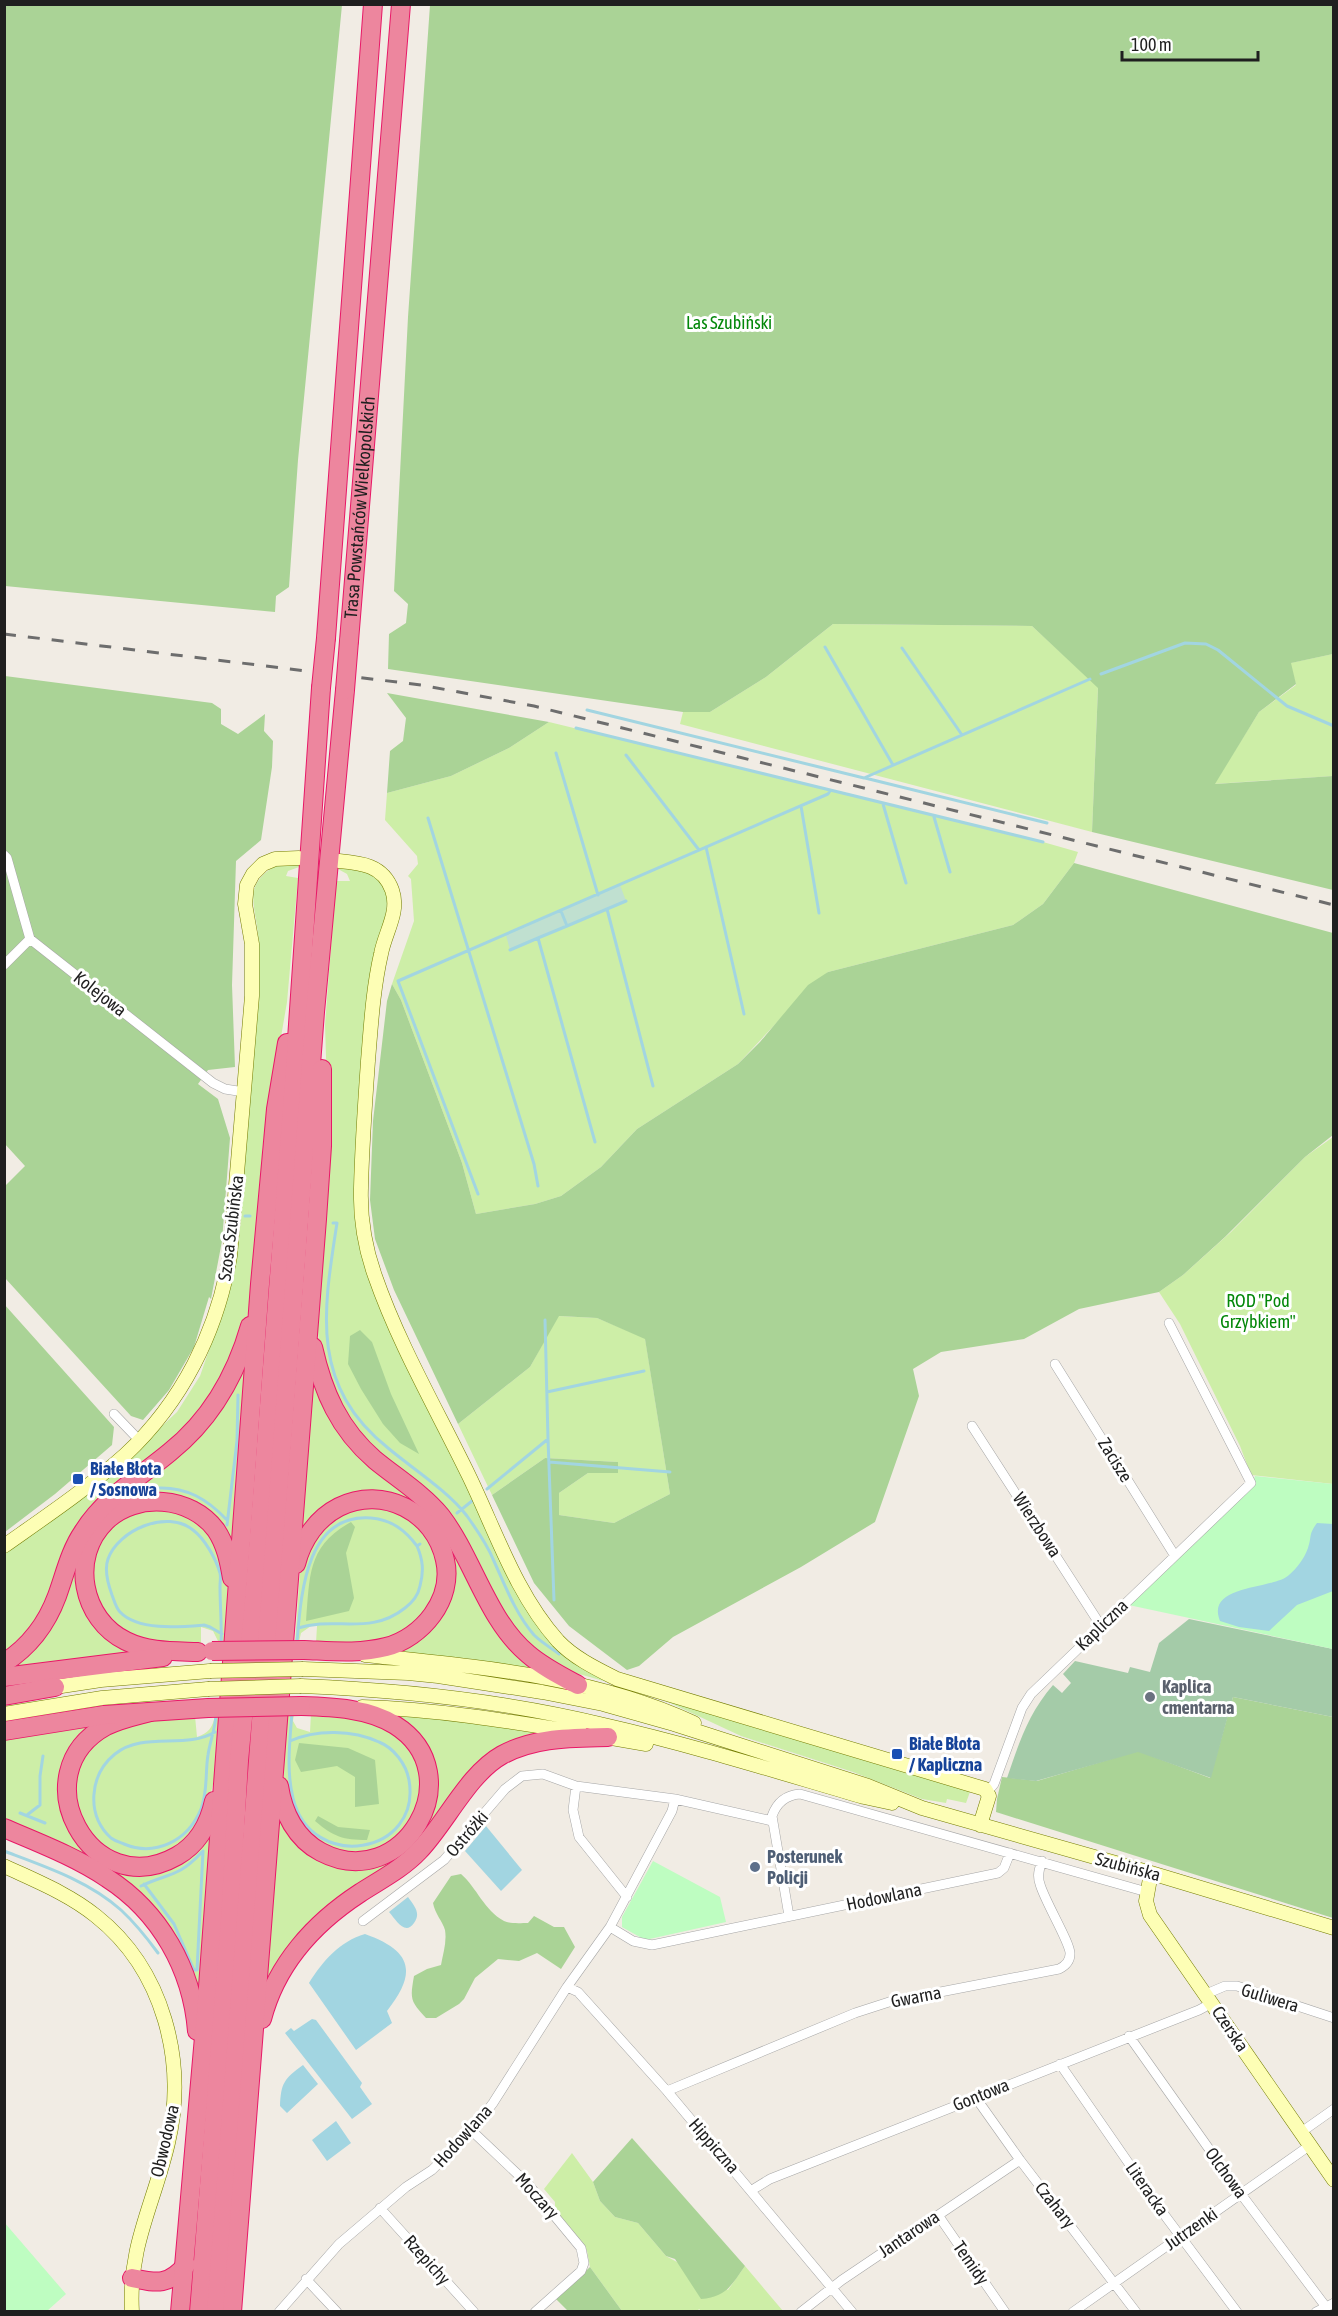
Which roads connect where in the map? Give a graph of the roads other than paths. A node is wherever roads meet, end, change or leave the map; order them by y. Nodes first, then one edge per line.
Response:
1 (373, 4) edge
2 (401, 4) edge
3 (4, 855) edge
4 (299, 858) dead end
5 (339, 861) dead end
6 (30, 939) junction
7 (303, 953) junction
8 (4, 965) edge
9 (315, 1012) junction
10 (244, 1092) junction
11 (260, 1284) junction
12 (310, 1313) junction
13 (1169, 1323) dead end
14 (1055, 1364) dead end
15 (114, 1414) dead end
16 (972, 1426) dead end
17 (139, 1440) junction
18 (4, 1546) edge
19 (1175, 1556) junction
20 (287, 1598) junction
21 (236, 1616) junction
22 (1101, 1626) junction
23 (330, 1651) junction
24 (205, 1652) junction
25 (4, 1663) edge
26 (4, 1677) edge
27 (578, 1685) junction
28 (55, 1687) joint
29 (4, 1696) edge
30 (331, 1707) junction
31 (150, 1712) junction
32 (4, 1714) edge
33 (4, 1731) edge
34 (608, 1737) junction
35 (743, 1747) junction
36 (719, 1756) junction
37 (276, 1757) junction
38 (224, 1762) junction
39 (576, 1786) junction
40 (988, 1791) junction
41 (675, 1800) junction
42 (922, 1808) junction
43 (772, 1821) junction
44 (980, 1826) junction
45 (4, 1827) edge
46 (1010, 1853) junction
47 (1042, 1861) junction
48 (4, 1866) edge
49 (1151, 1873) junction
50 (1147, 1892) junction
51 (627, 1897) junction
52 (789, 1916) junction
53 (363, 1921) dead end
54 (610, 1927) junction
55 (1334, 1928) edge
56 (567, 1987) junction
57 (1209, 1998) junction
58 (1334, 2018) edge
59 (1129, 2037) junction
60 (252, 2062) junction
61 (1060, 2064) junction
62 (200, 2077) junction
63 (667, 2091) junction
64 (976, 2098) junction
65 (1334, 2109) edge
66 (472, 2131) junction
67 (1300, 2133) junction
68 (1309, 2146) junction
69 (1020, 2160) junction
70 (1334, 2180) edge
71 (752, 2190) junction
72 (1241, 2194) junction
73 (380, 2208) junction
74 (938, 2216) junction
75 (1180, 2236) junction
76 (186, 2265) junction
77 (132, 2278) junction
78 (306, 2279) junction
79 (1115, 2283) junction
80 (833, 2288) junction
81 (1330, 2305) edge
82 (132, 2312) edge
83 (180, 2312) edge
84 (200, 2312) edge
85 (216, 2312) edge
86 (232, 2312) edge
87 (279, 2312) edge
88 (337, 2312) edge
89 (474, 2312) edge
90 (535, 2312) edge
91 (801, 2312) edge
92 (852, 2312) edge
93 (1005, 2312) edge
94 (1073, 2312) edge
95 (1136, 2312) edge
96 (1237, 2312) edge
97 (1316, 2312) edge

1 - 7 highway, Trasa Powstańców Wielkopolskich, bridge
2 - 9 highway, Trasa Powstańców Wielkopolskich, bridge
3 - 6 street
4 - 10 main road, Szosa Szubińska
5 - 40 main road
6 - 8 street
6 - 10 street, Kolejowa
7 - 11 highway
7 - 84 highway
9 - 12 highway
9 - 85 highway
10 - 17 main road, Szosa Szubińska
11 - 21 highway
11 - 25 highway
12 - 20 highway
12 - 27 highway
13 - 19 street, Kapliczna
14 - 19 street, Zacisze
15 - 17 street
16 - 22 street, Wierzbowa
17 - 18 main road, Szosa Szubińska
19 - 22 street, Kapliczna
20 - 23 highway
20 - 37 highway
21 - 24 highway
21 - 38 highway
22 - 40 street, Kapliczna
23 - 24 highway, bridge
23 - 27 main road
24 - 26 highway
27 - 35 main road
28 - 29 highway
28 - 35 main road, bridge
30 - 31 highway, bridge
30 - 34 main road
30 - 37 highway
31 - 33 highway
31 - 38 highway
32 - 36 main road, bridge
34 - 36 main road
34 - 60 highway
35 - 42 main road, Szubińska
36 - 42 main road, Szubińska
37 - 60 highway
38 - 62 highway
39 - 41 street, Ostróżki
39 - 51 street
39 - 53 street, Ostróżki
40 - 44 main road
41 - 43 street, Ostróżki
41 - 51 street, Hodowlana
42 - 44 main road, Szubińska
43 - 46 street, Szubińska
43 - 52 street
44 - 49 main road, Szubińska
45 - 62 highway
46 - 47 street, Szubińska
46 - 52 street, Hodowlana
47 - 50 street, Szubińska
47 - 63 street, Gwarna
48 - 77 main road, Obwodowa
49 - 50 main road, Czerska
49 - 55 main road, Szubińska
50 - 57 main road, Czerska
51 - 54 street, Hodowlana
52 - 54 street, Hodowlana
54 - 56 street, Hodowlana
56 - 63 street, Hippiczna
56 - 66 street, Hodowlana
57 - 58 street, Guliwera
57 - 59 street, Gontowa
57 - 67 main road, Czerska
59 - 61 street, Gontowa
59 - 72 street, Olchowa
60 - 86 highway
61 - 64 street, Gontowa
61 - 75 street, Literacka
62 - 76 highway
63 - 71 street, Hippiczna
64 - 69 street, Czahary
64 - 71 street, Gontowa
65 - 67 street
66 - 73 street, Hodowlana
66 - 90 street, Moczary
67 - 68 main road, Czerska
68 - 70 main road, Czerska
68 - 72 street, Jutrzenki
69 - 74 street, Jantarowa
69 - 79 street, Czahary
71 - 80 street, Hippiczna
72 - 75 street, Jutrzenki
72 - 81 street, Olchowa
73 - 78 street, Hodowlana
73 - 89 street, Rzepichy
74 - 80 street, Jantarowa
74 - 93 street, Temidy
75 - 79 street, Jutrzenki
75 - 96 street, Literacka
76 - 77 highway
76 - 83 highway
77 - 82 main road, Obwodowa
78 - 87 street, Hodowlana
78 - 88 street
79 - 94 street, Jutrzenki
79 - 95 street, Czahary
80 - 91 street, Jantarowa
80 - 92 street, Hippiczna
81 - 97 street

